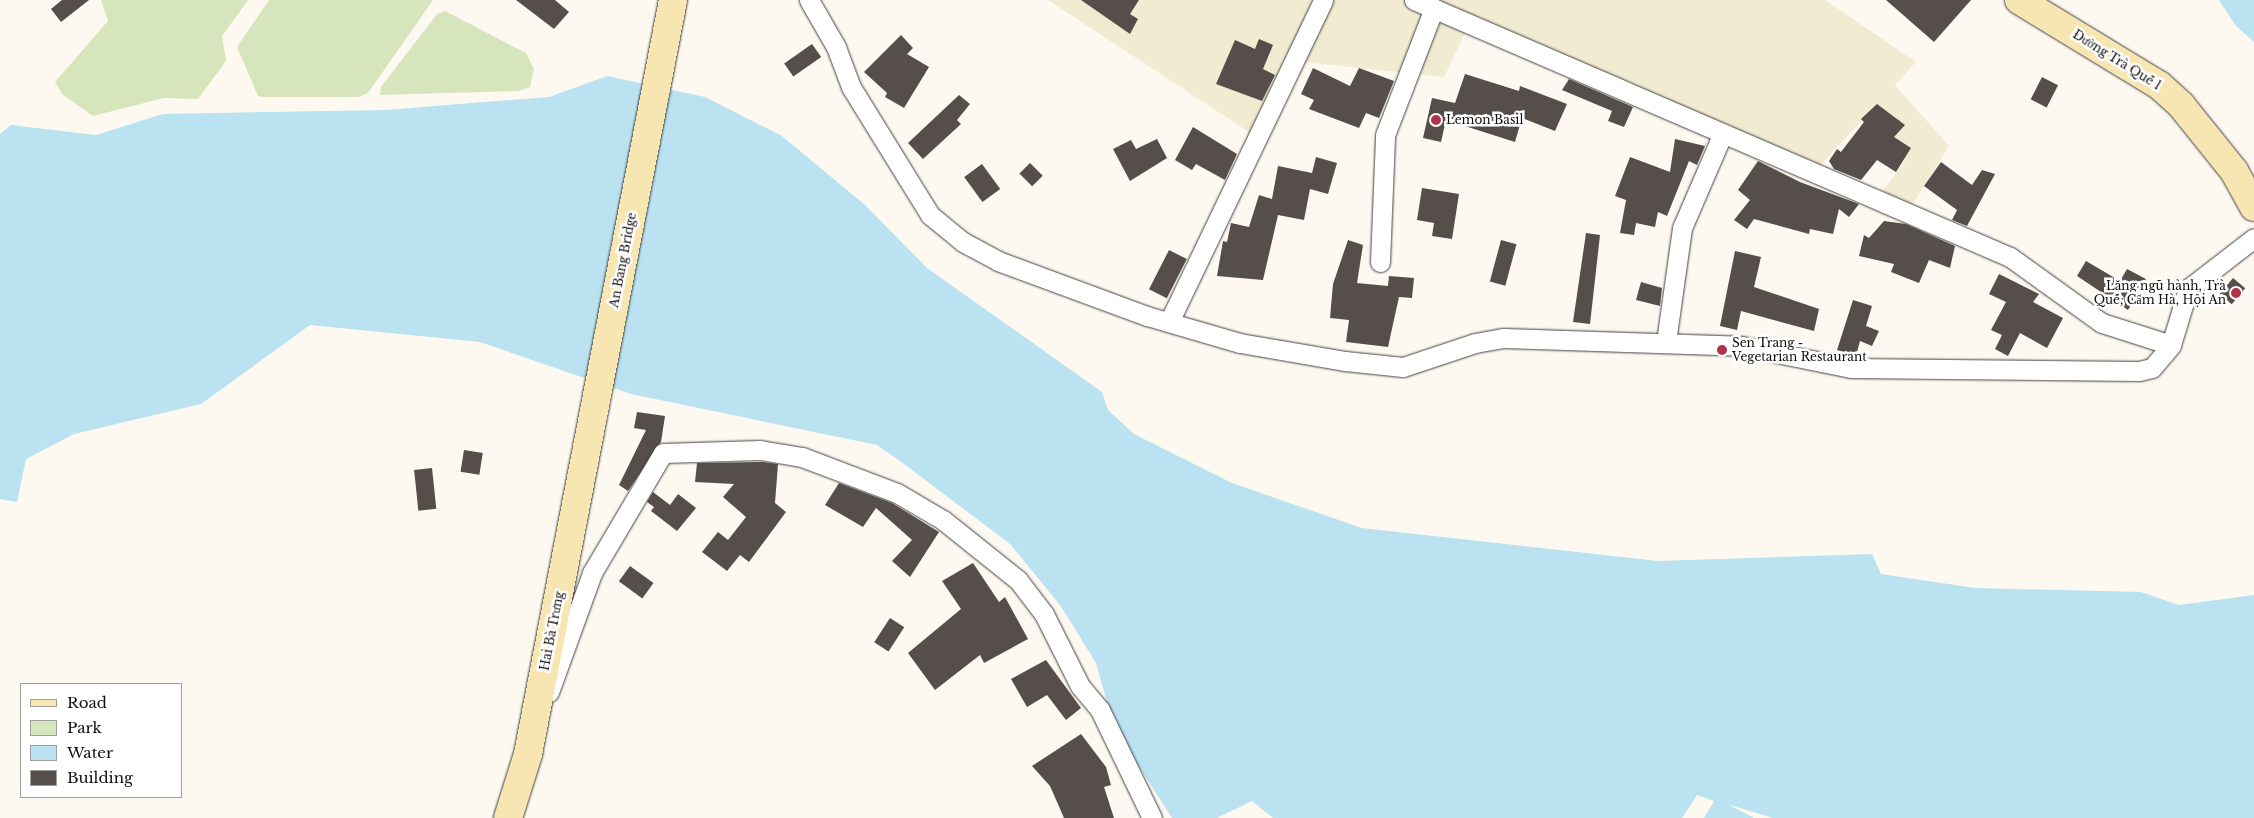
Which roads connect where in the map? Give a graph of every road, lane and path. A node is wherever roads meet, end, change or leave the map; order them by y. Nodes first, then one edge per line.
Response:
1 (673, 0) edge
2 (809, 0) edge
3 (1323, 0) edge
4 (1414, 0) edge
5 (2019, 0) edge
6 (1434, 8) junction
7 (1723, 133) junction
8 (2254, 207) edge
9 (2254, 238) edge
10 (1380, 262) dead end
11 (1170, 322) junction
12 (1666, 342) junction
13 (2171, 345) junction
14 (589, 442) joint
15 (533, 727) junction
16 (508, 818) edge
17 (1152, 818) edge

1 - 14 street, An Bang Bridge
2 - 11 street
3 - 11 street
4 - 6 street
5 - 8 street, Đường Trà Quế 1
6 - 7 street
6 - 10 street
7 - 12 street
7 - 13 street
9 - 13 street
11 - 12 street
12 - 13 street
14 - 15 street, Hai Bà Trưng
15 - 16 street, Hai Bà Trưng
15 - 17 street

